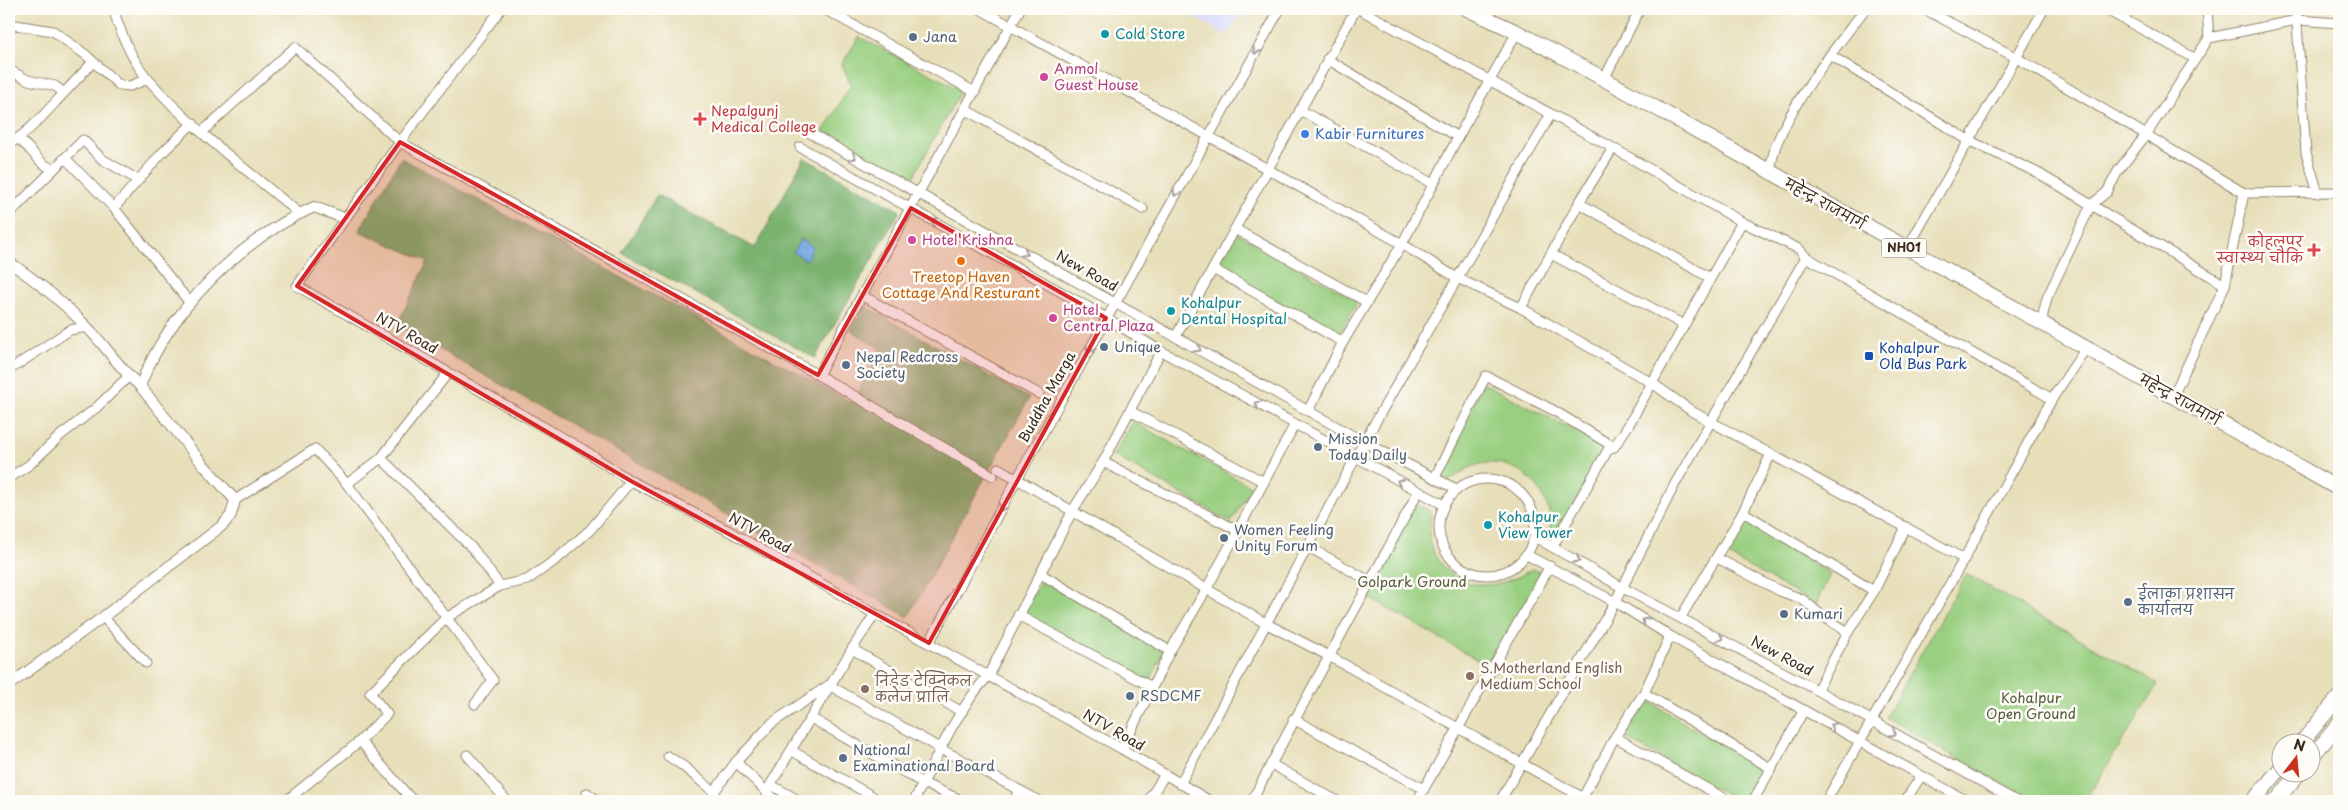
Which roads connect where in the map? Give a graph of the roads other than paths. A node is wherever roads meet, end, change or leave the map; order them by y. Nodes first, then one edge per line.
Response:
1 (113, 9) edge
2 (827, 9) edge
3 (980, 9) edge
4 (1020, 9) edge
5 (1280, 9) edge
6 (1358, 9) edge
7 (1467, 9) edge
8 (1640, 9) edge
9 (1865, 9) edge
10 (1924, 9) edge
11 (2044, 9) edge
12 (2106, 9) edge
13 (2207, 9) edge
14 (2296, 9) edge
15 (496, 10) edge
16 (2297, 20) junction
17 (2339, 23) edge
18 (9, 24) edge
19 (1011, 26) junction
20 (1517, 32) junction
21 (2209, 38) junction
22 (1830, 55) junction
23 (2017, 58) junction
24 (2194, 58) junction
25 (1327, 60) junction
26 (94, 62) junction
27 (9, 70) edge
28 (148, 79) junction
29 (1604, 79) junction
30 (1490, 80) junction
31 (975, 92) junction
32 (64, 93) junction
33 (966, 110) junction
34 (1300, 110) junction
35 (1551, 114) junction
36 (193, 123) junction
37 (202, 132) junction
38 (810, 133) dead end
39 (2146, 135) junction
40 (1208, 137) junction
41 (1458, 137) junction
42 (18, 139) junction
43 (1968, 140) junction
44 (400, 142) junction
45 (9, 144) edge
46 (800, 147) dead end
47 (1613, 148) junction
48 (65, 158) junction
49 (53, 169) junction
50 (1267, 170) junction
51 (1770, 172) junction
52 (138, 180) junction
53 (1433, 184) junction
54 (2318, 192) junction
55 (2339, 192) edge
56 (920, 193) junction
57 (2244, 193) junction
58 (1579, 203) junction
59 (2092, 206) junction
60 (114, 208) junction
61 (912, 208) junction
62 (1143, 209) dead end
63 (300, 213) junction
64 (9, 214) edge
65 (344, 218) junction
66 (1742, 222) junction
67 (1235, 229) junction
68 (1402, 244) junction
69 (1907, 249) junction
70 (1551, 254) junction
71 (1806, 257) junction
72 (9, 262) edge
73 (1213, 269) junction
74 (1457, 278) junction
75 (1710, 278) junction
76 (2225, 285) junction
77 (863, 296) junction
78 (1366, 302) junction
79 (190, 303) junction
80 (1116, 303) junction
81 (1521, 308) junction
82 (1106, 318) junction
83 (2042, 323) junction
84 (1684, 325) junction
85 (87, 326) junction
86 (1176, 336) junction
87 (1343, 342) junction
88 (2086, 348) junction
89 (1161, 351) junction
90 (9, 370) edge
91 (448, 373) junction
92 (818, 375) junction
93 (129, 376) junction
94 (1652, 383) junction
95 (140, 386) junction
96 (1039, 394) dead end
97 (2173, 396) junction
98 (2052, 399) junction
99 (1130, 411) junction
100 (1308, 411) junction
101 (1712, 421) junction
102 (1295, 424) junction
103 (1364, 442) junction
104 (1614, 447) junction
105 (1771, 454) junction
106 (381, 458) junction
107 (1356, 459) junction
108 (1103, 462) junction
109 (9, 478) edge
110 (1435, 478) junction
111 (1017, 479) junction
112 (632, 481) junction
113 (1264, 482) junction
114 (347, 484) junction
115 (1456, 489) junction
116 (2339, 489) edge
117 (1418, 492) junction
118 (235, 500) junction
119 (1444, 505) junction
120 (1073, 510) junction
121 (1743, 512) junction
122 (1906, 527) junction
123 (1237, 530) junction
124 (1535, 537) junction
125 (1307, 546) junction
126 (1553, 546) junction
127 (1527, 555) junction
128 (1716, 558) junction
129 (1964, 559) junction
130 (1550, 566) junction
131 (1040, 574) junction
132 (1371, 582) junction
133 (500, 586) junction
134 (1623, 588) junction
135 (1206, 590) junction
136 (1874, 591) junction
137 (1616, 602) junction
138 (875, 614) junction
139 (1018, 615) junction
140 (103, 617) junction
141 (1681, 617) junction
142 (446, 618) junction
143 (1265, 623) junction
144 (1848, 632) junction
145 (1670, 636) junction
146 (929, 643) junction
147 (852, 649) junction
148 (1170, 651) junction
149 (1329, 656) junction
150 (146, 663) dead end
151 (988, 676) junction
152 (9, 685) edge
153 (829, 685) junction
154 (1152, 687) junction
155 (1817, 690) junction
156 (1644, 694) junction
157 (2339, 697) edge
158 (476, 704) dead end
159 (1804, 710) junction
160 (962, 712) junction
161 (811, 718) junction
162 (1293, 719) junction
163 (1871, 721) junction
164 (2339, 724) edge
165 (1458, 729) junction
166 (2310, 732) edge
167 (1615, 737) junction
168 (360, 741) junction
169 (1859, 741) junction
170 (2320, 747) edge
171 (941, 749) junction
172 (1122, 749) junction
173 (792, 750) junction
174 (467, 755) dead end
175 (668, 756) dead end
176 (736, 762) junction
177 (1271, 764) junction
178 (1521, 765) junction
179 (1772, 769) junction
180 (1164, 776) junction
181 (1920, 776) junction
182 (2270, 780) edge
183 (2292, 782) edge
184 (923, 783) junction
185 (1180, 784) junction
186 (769, 788) junction
187 (1424, 789) junction
188 (1020, 790) junction
189 (587, 793) dead end
190 (715, 797) edge
191 (1584, 800) edge
192 (286, 801) edge
193 (413, 801) edge
194 (507, 801) edge
195 (598, 801) edge
196 (776, 801) edge
197 (800, 801) edge
198 (881, 801) edge
199 (914, 801) edge
200 (963, 801) edge
201 (1014, 801) edge
202 (1040, 801) edge
203 (1148, 801) edge
204 (1210, 801) edge
205 (1252, 801) edge
206 (1337, 801) edge
207 (1417, 801) edge
208 (1500, 801) edge
209 (1729, 801) edge
210 (1753, 801) edge
211 (1826, 801) edge
212 (1905, 801) edge
213 (1967, 801) edge
214 (2016, 801) edge
215 (2253, 801) edge
216 (2276, 801) edge

1 - 28 street
2 - 31 street
3 - 19 street
4 - 19 street
5 -> 40 street, Buddha Marga
6 - 25 street
6 - 30 street
7 - 20 highway, महेन्द्र राजमार्ग / NH01
8 - 29 street
9 - 22 street
10 - 23 street
11 - 23 street
12 - 24 street
13 - 21 street
14 - 16 street
15 - 44 street
16 - 17 street
16 - 21 street
16 - 54 street
18 - 26 street
19 - 31 street
19 - 40 street
20 - 29 highway, महेन्द्र राजमार्ग / NH01
20 - 30 street
21 - 24 street
22 - 43 street
22 - 51 street
23 - 39 street
23 - 43 street
24 - 39 street
25 - 34 street
25 - 41 street
26 - 28 street
26 - 32 street
27 - 32 street
28 - 36 street
29 - 51 highway, महेन्द्र राजमार्ग / NH01
30 - 35 street
30 - 41 street
31 - 33 street
32 - 42 street
33 - 56 street
33 - 62 street
34 - 50 street
34 - 53 street
35 - 47 street
35 - 74 street
36 - 37 street
36 - 52 street
37 - 44 street
37 - 63 street
38 -> 56 street, New Road
39 - 57 street
39 - 59 street
40 - 50 street
40 -> 80 street, Buddha Marga
41 - 53 street
42 - 45 street
42 - 49 street
43 - 59 street
43 - 69 street
44 - 65 street
44 - 92 street
46 - 61 street
47 - 58 street
47 - 66 street
48 - 49 street
48 - 52 street
48 - 60 street
49 - 64 street
50 - 67 street
50 - 68 street
51 - 69 highway, महेन्द्र राजमार्ग / NH01
52 - 60 street
53 - 68 street
54 - 55 street
54 - 57 street
56 - 61 street
56 -> 80 street, New Road
57 - 76 street
58 - 70 street
58 - 75 street
59 - 76 street
59 - 83 street
60 - 79 street
61 - 77 street
82 -> 61 street
63 - 65 street
63 - 79 street
65 - 91 street, NTV Road
66 - 71 street
66 - 75 street
67 - 73 street
67 - 78 street
68 - 74 street
68 - 78 street
69 - 83 highway, महेन्द्र राजमार्ग / NH01
70 - 81 street
70 - 84 street
71 - 98 street
71 - 101 street
72 - 85 street
73 - 86 street
73 - 87 street
74 - 81 street
74 - 103 street
75 - 84 street
76 - 97 street
77 - 92 street
77 - 96 street
78 - 87 street
79 - 95 street
80 - 82 street, Buddha Marga
80 - 86 street, New Road
81 - 94 street
82 - 89 street
82 -> 111 street, Buddha Marga
83 - 88 highway, महेन्द्र राजमार्ग / NH01
84 - 94 street
85 - 90 street
85 - 93 street
86 -> 100 street, New Road
87 - 100 street
88 - 97 highway, महेन्द्र राजमार्ग / NH01
88 - 98 street
89 - 99 street
102 -> 89 street
91 - 106 street
91 - 112 street, NTV Road
92 - 111 street
93 - 95 street
93 - 109 street
94 - 101 street
94 - 104 street
95 - 118 street
97 - 116 highway, महेन्द्र राजमार्ग / NH01
98 - 129 street
99 - 108 street
99 - 113 street
100 - 103 street, New Road
101 - 105 street
101 - 134 street
102 - 107 street
102 - 113 street
103 - 107 street
103 - 110 street, New Road
104 - 110 street
104 - 126 street
105 - 121 street
105 - 122 street
106 - 114 street
106 - 133 street
117 -> 107 street
107 - 125 street
108 - 120 street
108 - 123 street
110 - 115 street, New Road
111 - 120 street
111 -> 146 street, Buddha Marga
112 - 133 street
112 - 138 street, NTV Road
113 - 123 street
114 - 118 street
114 - 142 street
115 - 119 street
115 - 124 street
117 - 119 street
117 - 132 street
118 - 140 street
119 - 127 street
120 - 131 street
120 - 135 street
121 - 128 street
121 - 136 street
122 - 129 street
122 - 136 street
123 - 135 street
124 - 126 street, New Road
124 - 127 street
125 - 132 street
125 - 143 street
126 -> 134 street, New Road
127 - 130 street
128 - 141 street
128 - 144 street
129 - 163 street
130 - 137 street
130 - 165 street
131 - 139 street
131 - 148 street
132 - 149 street
133 - 142 street
134 - 137 street
134 - 141 street, New Road
135 - 143 street
135 - 148 street
136 - 144 street
145 -> 137 street
137 - 178 street
138 - 146 street, NTV Road
138 - 147 street
139 - 151 street
139 - 154 street
140 - 150 street
140 - 152 street
141 -> 155 street, New Road
142 - 158 street
142 - 168 street
143 - 149 street
143 - 185 street
144 - 155 street
145 - 156 street
145 - 159 street
146 - 151 street, NTV Road
147 - 153 street
147 - 160 street
148 - 154 street
149 - 162 street
149 - 165 street
151 - 160 street
151 - 172 street, NTV Road
153 - 161 street
153 - 171 street
153 - 176 street
154 - 172 street
155 - 163 street, New Road
156 - 167 street
156 - 179 street
157 - 166 highway
169 -> 159 street
159 - 179 street
160 - 171 street
161 - 173 street
161 - 184 street
162 - 177 street
162 - 187 street
163 - 169 street
163 -> 214 street, New Road
164 - 170 highway
165 - 178 street
165 - 187 street
167 - 191 street
167 - 209 street
168 - 192 street
168 - 193 street
169 - 181 street
169 - 211 street
171 - 184 street
171 - 188 street
172 - 180 street, NTV Road
173 - 186 street
173 - 198 street
174 - 194 street
175 - 190 street
176 - 186 street
176 - 190 street
177 - 205 street
177 - 206 street
178 - 191 street
178 - 208 street
179 - 210 street
180 - 185 street, NTV Road
180 - 203 street
181 - 212 street
181 - 213 street
182 - 215 highway
183 - 216 highway
184 - 199 street
184 - 200 street
185 - 204 street, NTV Road
186 - 196 street
186 - 197 street
187 - 207 street
188 - 201 street
188 - 202 street
189 - 195 street

